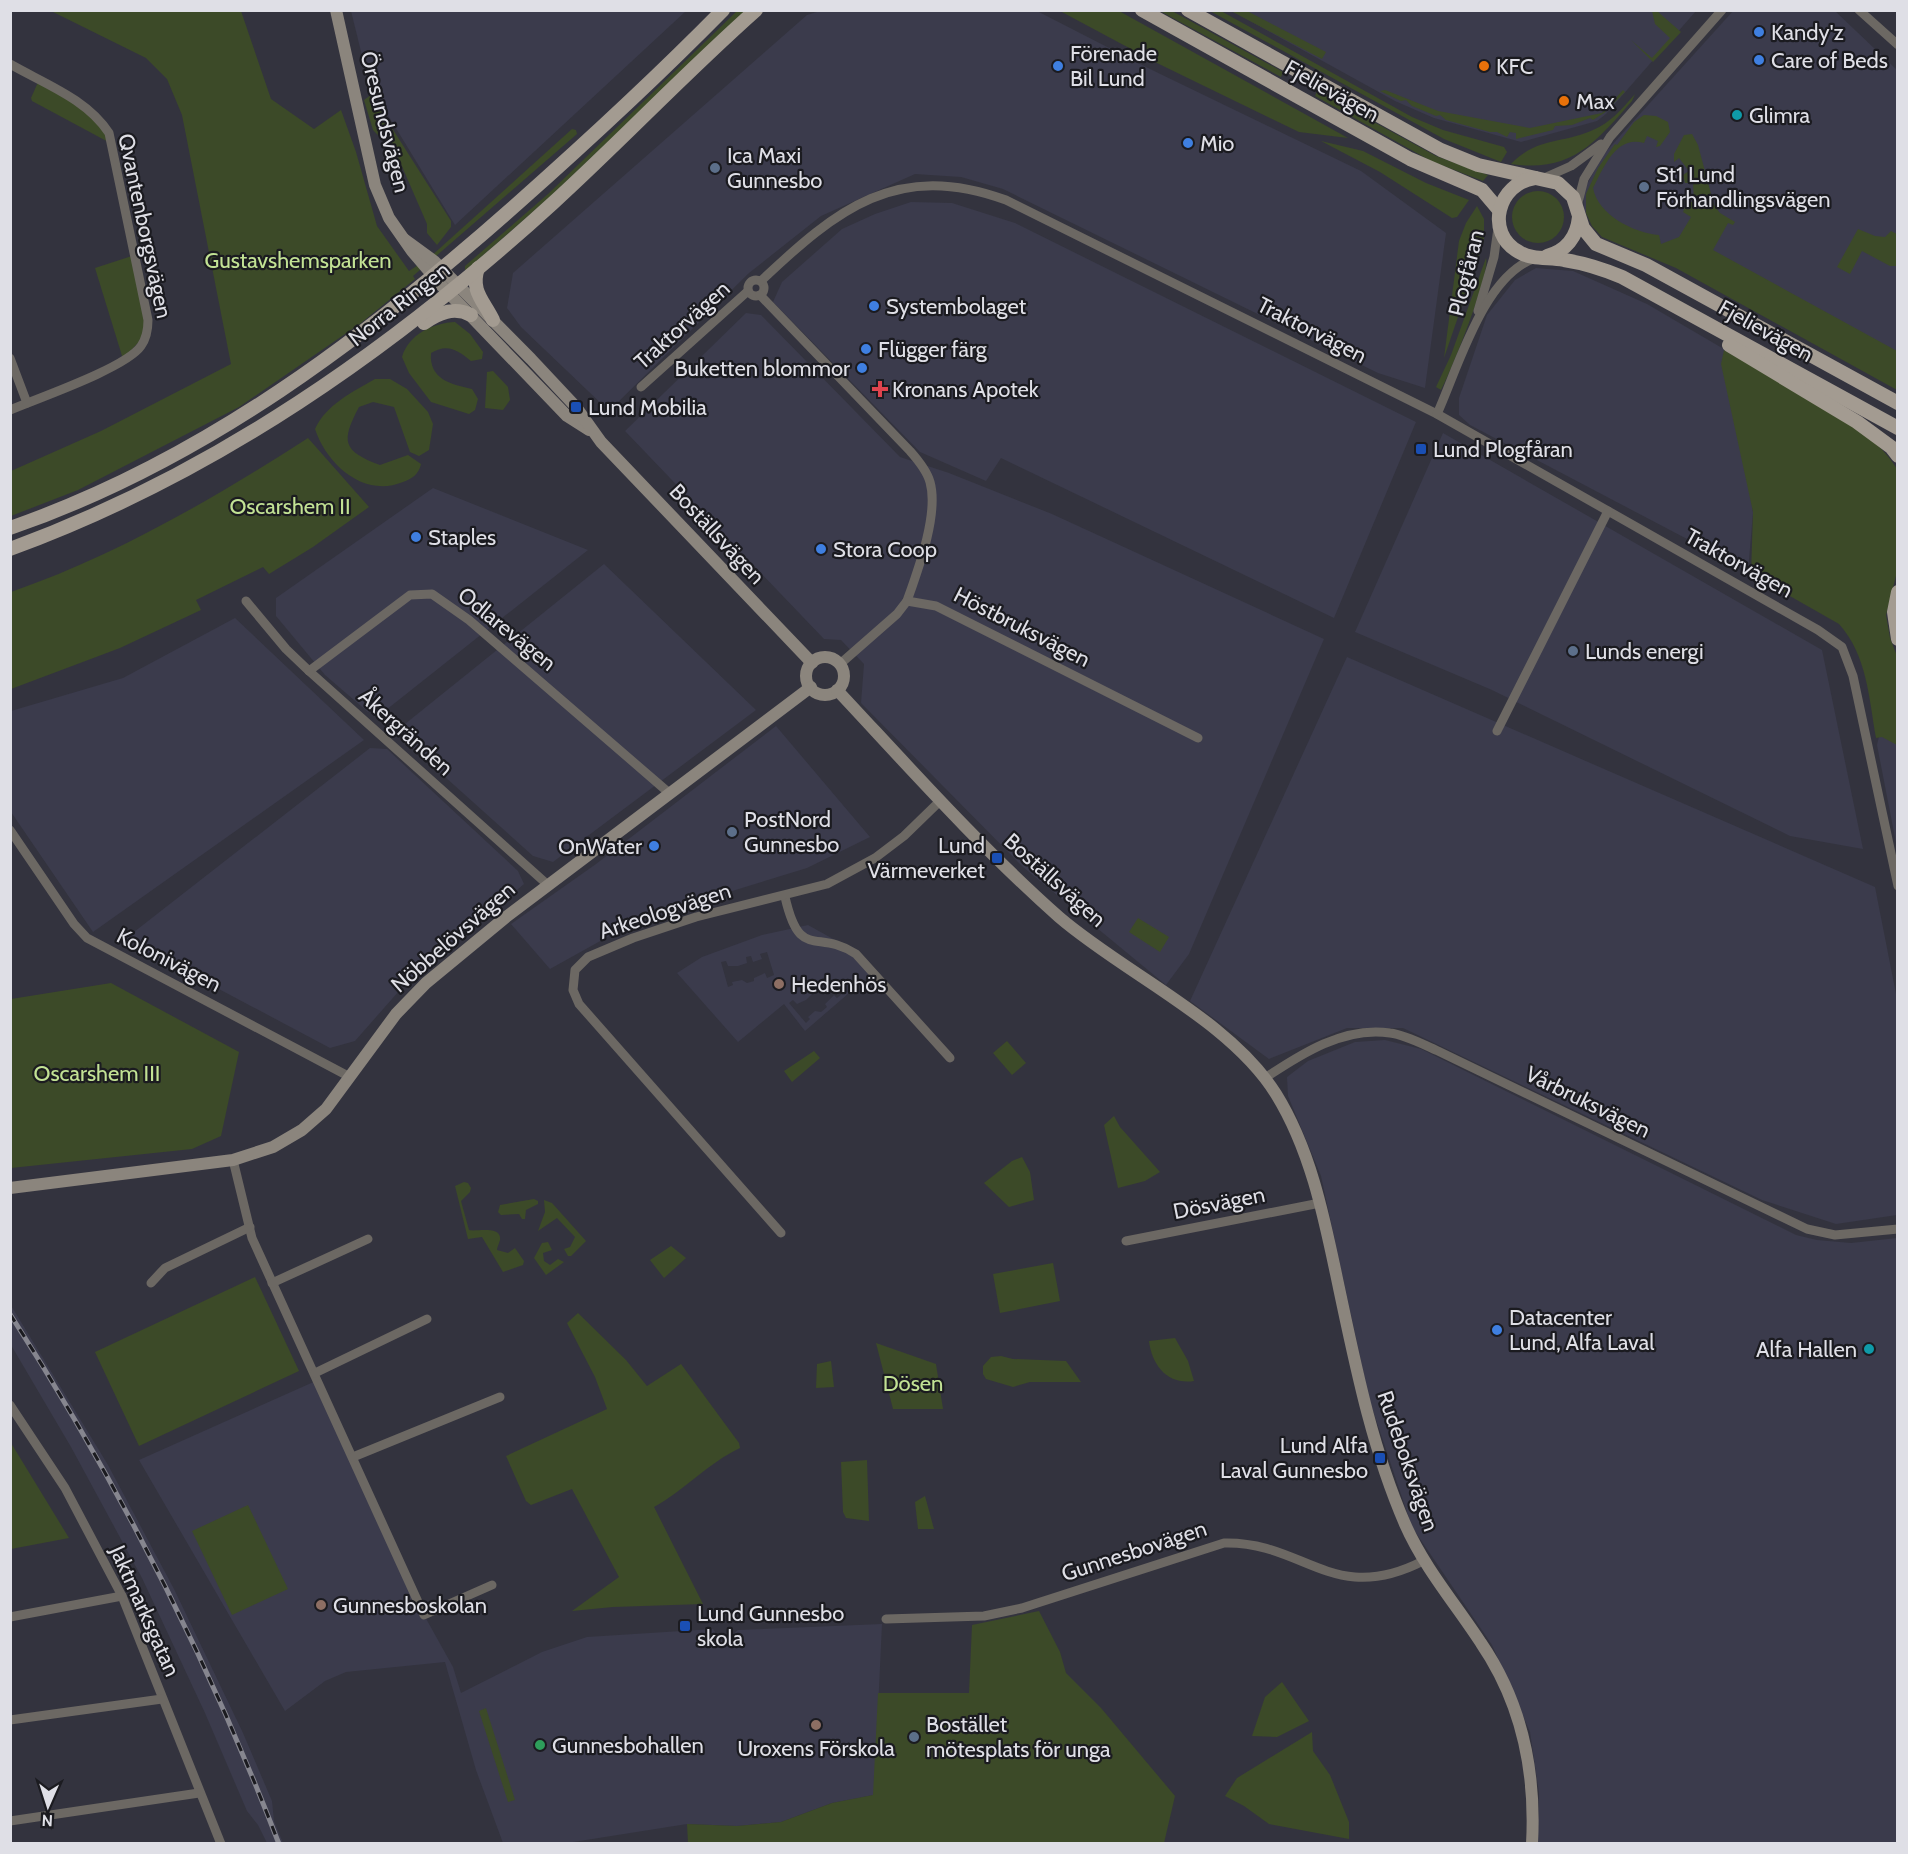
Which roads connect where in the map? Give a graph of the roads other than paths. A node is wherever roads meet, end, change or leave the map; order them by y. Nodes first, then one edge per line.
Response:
1 (336, 10) edge
2 (723, 10) edge
3 (756, 10) edge
4 (1142, 10) edge
5 (1188, 10) edge
6 (1722, 10) edge
7 (1859, 10) edge
8 (1898, 45) edge
9 (10, 64) edge
10 (1610, 137) junction
11 (1541, 178) junction
12 (1578, 211) junction
13 (1499, 214) junction
14 (1541, 257) junction
15 (478, 268) junction
16 (761, 281) junction
17 (448, 282) junction
18 (748, 291) junction
19 (760, 295) junction
20 (1679, 308) junction
21 (471, 315) junction
22 (493, 320) junction
23 (1471, 336) junction
24 (378, 347) junction
25 (10, 358) edge
26 (641, 387) dead end
27 (27, 403) junction
28 (1898, 403) edge
29 (10, 410) edge
30 (1437, 414) junction
31 (1898, 428) edge
32 (592, 432) junction
33 (1898, 456) edge
34 (1608, 511) junction
35 (10, 528) edge
36 (10, 549) edge
37 (1898, 592) edge
38 (246, 601) dead end
39 (907, 601) junction
40 (1898, 639) edge
41 (812, 663) junction
42 (840, 664) junction
43 (309, 671) junction
44 (811, 687) junction
45 (837, 690) junction
46 (1497, 731) dead end
47 (1198, 738) dead end
48 (668, 792) junction
49 (940, 801) junction
50 (10, 830) edge
51 (548, 885) junction
52 (1898, 886) edge
53 (785, 897) junction
54 (950, 1058) dead end
55 (350, 1077) junction
56 (1264, 1078) junction
57 (233, 1160) junction
58 (10, 1188) edge
59 (1320, 1203) junction
60 (250, 1227) junction
61 (1898, 1229) edge
62 (781, 1233) dead end
63 (368, 1239) dead end
64 (1126, 1241) dead end
65 (151, 1283) dead end
66 (272, 1283) junction
67 (427, 1319) dead end
68 (315, 1373) junction
69 (500, 1397) dead end
70 (10, 1405) edge
71 (353, 1457) junction
72 (1423, 1561) junction
73 (492, 1585) dead end
74 (122, 1596) junction
75 (10, 1617) edge
76 (886, 1619) dead end
77 (162, 1699) junction
78 (10, 1720) edge
79 (199, 1792) junction
80 (10, 1821) edge
81 (219, 1841) edge
82 (1533, 1844) edge

1 - 17 street, Öresundsvägen
2 - 17 main road, Norra Ringen
3 - 15 main road, Norra Ringen
4 - 13 main road, Fjelievägen
5 - 11 main road, Fjelievägen
6 - 10 street
7 - 8 street
9 - 27 street, Qvantenborgsvägen
10 - 11 street
10 - 12 street
11 - 12 main road, Fjelievägen
11 - 13 main road
12 - 14 main road
12 - 28 main road, Fjelievägen
13 - 14 main road, Fjelievägen
13 - 23 street, Plogfåran
14 - 20 main road, Fjelievägen
14 - 23 street, Plogfåran
15 - 17 main road, Norra Ringen
15 - 22 main road
16 - 18 street, Traktorvägen
16 - 19 street, Traktorvägen
16 - 30 street, Traktorvägen
17 - 21 street, Boställsvägen
17 - 22 street, Boställsvägen
17 - 24 main road, Norra Ringen
17 - 35 main road, Norra Ringen
18 - 19 street, Traktorvägen
18 - 26 street, Traktorvägen
19 - 39 street, Traktorvägen
20 - 31 main road, Fjelievägen
20 - 33 main road
21 - 24 main road
21 - 32 street, Boställsvägen
22 - 32 street, Boställsvägen
23 - 30 street, Plogfåran
24 - 36 main road, Norra Ringen
25 - 27 street
27 - 29 street
30 - 34 street, Traktorvägen
32 - 41 street, Boställsvägen
34 - 46 street
34 - 52 street, Traktorvägen
37 - 40 main road
38 - 43 street, Åkergränden
39 - 42 street
39 - 47 street, Höstbruksvägen
41 - 42 street
41 - 44 street
42 - 45 street
43 - 48 street, Odlarevägen
43 - 51 street, Åkergränden
44 - 45 street
44 - 48 street, Nöbbelövsvägen
45 - 49 street, Boställsvägen
48 - 51 street, Nöbbelövsvägen
49 - 53 street, Arkeologvägen
49 - 56 street, Boställsvägen
50 - 55 street, Kolonivägen
51 - 55 street, Nöbbelövsvägen
53 - 54 street
53 - 62 street, Arkeologvägen
55 - 57 street, Nöbbelövsvägen
56 - 59 street, Rudeboksvägen
56 - 61 street, Vårbruksvägen
57 - 58 street, Nöbbelövsvägen
57 - 60 street
59 - 64 street, Dösvägen
59 - 72 street, Rudeboksvägen
60 - 65 street
60 - 66 street
63 - 66 street
66 - 68 street
67 - 68 street
68 - 71 street
69 - 71 street
70 - 74 street, Jaktmarksgatan
71 - 73 street
72 - 76 street, Gunnesbovägen
72 - 82 street, Rudeboksvägen
74 - 75 street
74 - 77 street, Jaktmarksgatan
77 - 78 street
77 - 79 street, Jaktmarksgatan
79 - 80 street
79 - 81 street, Jaktmarksgatan

